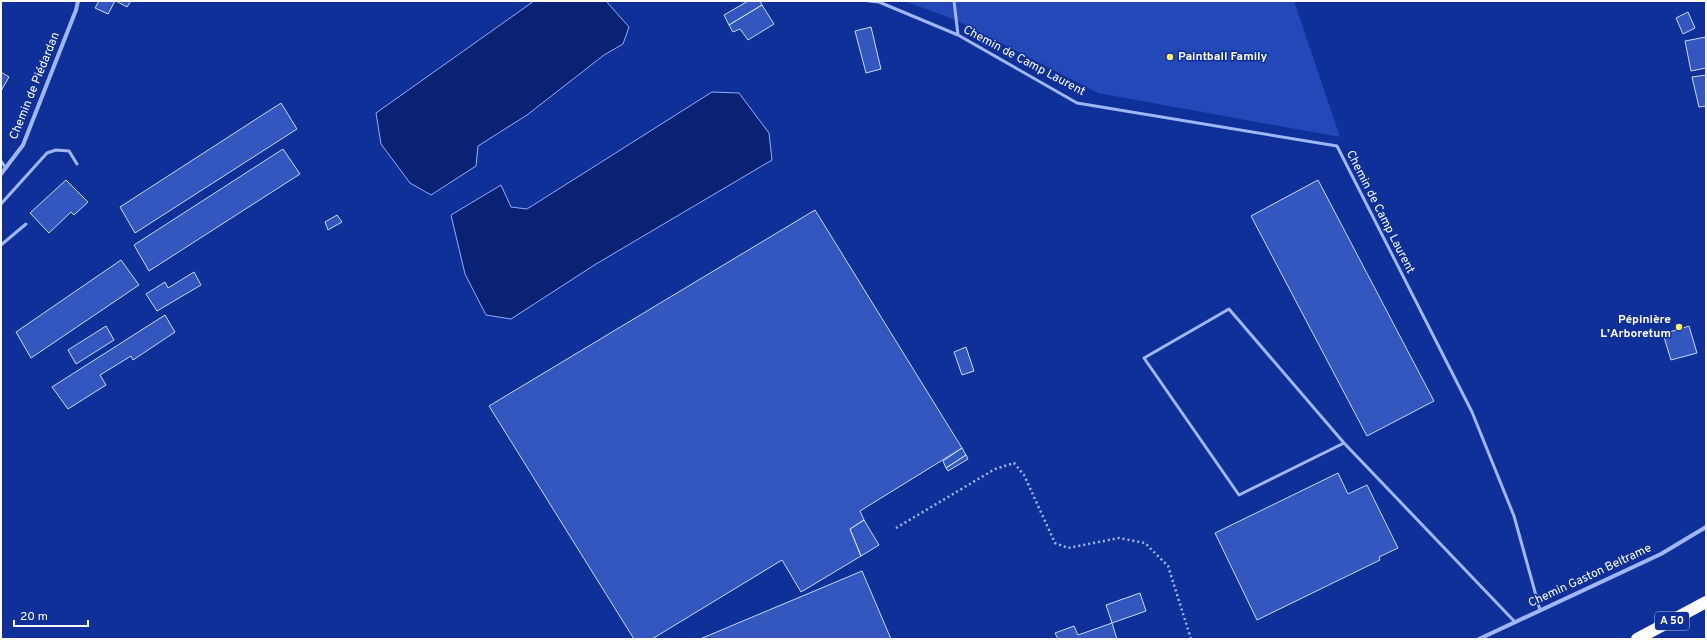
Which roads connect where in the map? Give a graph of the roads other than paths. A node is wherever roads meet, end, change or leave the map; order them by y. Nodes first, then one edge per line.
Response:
1 (78, 1) edge
2 (869, 1) edge
3 (954, 1) edge
4 (958, 35) junction
5 (1, 161) edge
6 (77, 164) dead end
7 (6, 168) junction
8 (1, 174) edge
9 (1, 204) edge
10 (26, 224) dead end
11 (1, 246) edge
12 (1344, 443) junction
13 (1706, 527) edge
14 (1706, 602) edge
15 (1540, 610) junction
16 (1515, 622) junction
17 (1479, 639) edge
18 (1637, 639) edge

1 - 7 street, Chemin de Piédardan
2 - 4 lane, Chemin de Camp Laurent
3 - 4 lane
4 - 15 lane, Chemin de Camp Laurent
5 - 7 lane
6 - 9 lane
7 - 8 street, Chemin de Piédardan
10 - 11 lane
12 - 12 lane
12 - 16 lane
13 - 15 street, Chemin Gaston Beltrame
14 - 18 highway, A 50
15 - 16 street, Chemin Gaston Beltrame
16 - 17 street, Chemin Gaston Beltrame

